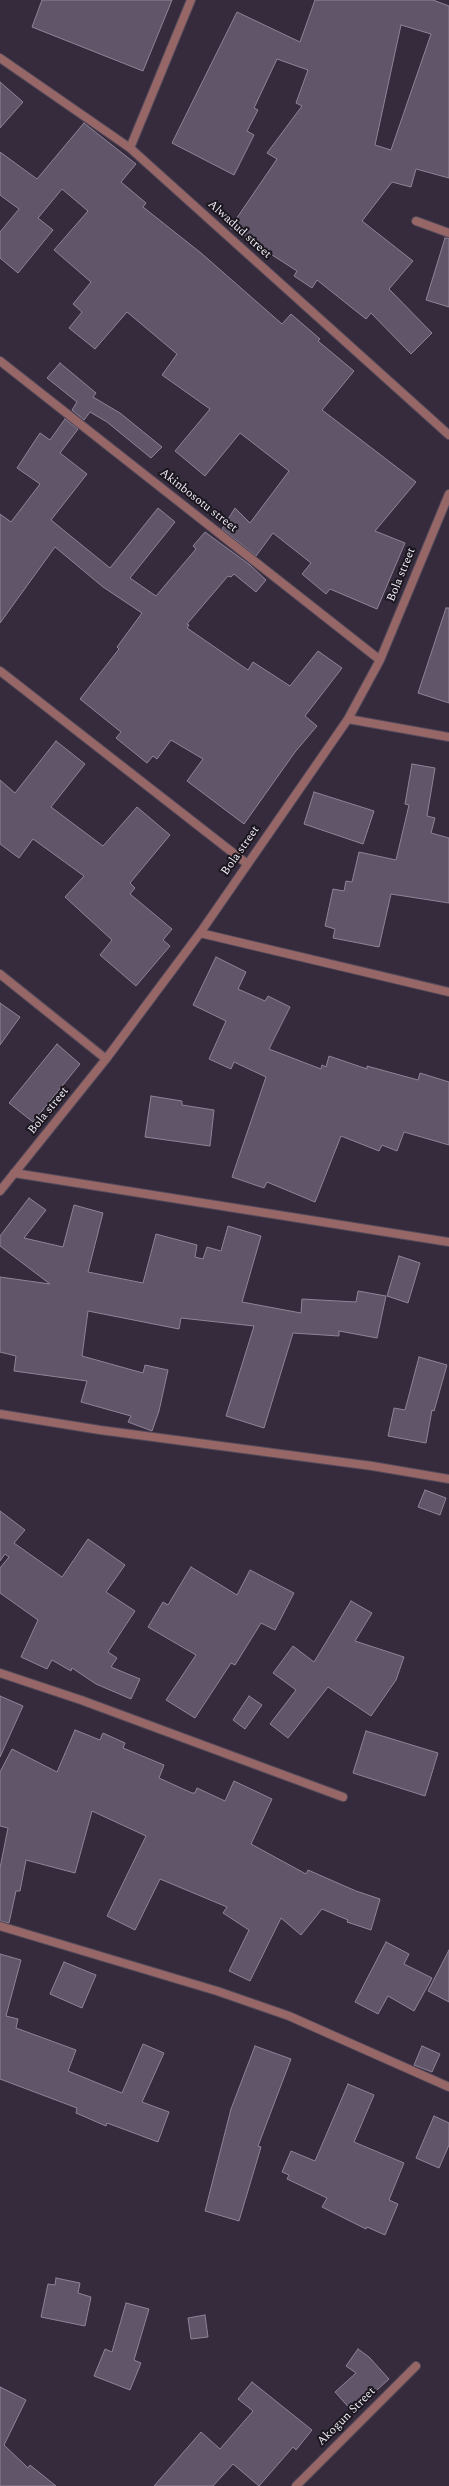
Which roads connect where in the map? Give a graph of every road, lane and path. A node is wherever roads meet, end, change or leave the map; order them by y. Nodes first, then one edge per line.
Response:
1 (191, 0) edge
2 (0, 58) edge
3 (130, 148) junction
4 (416, 221) dead end
5 (449, 233) edge
6 (0, 361) edge
7 (449, 435) edge
8 (449, 494) edge
9 (380, 660) junction
10 (0, 671) edge
11 (348, 719) junction
12 (449, 737) edge
13 (246, 863) junction
14 (200, 933) junction
15 (0, 974) edge
16 (449, 992) edge
17 (106, 1059) junction
18 (14, 1173) junction
19 (0, 1191) edge
20 (449, 1242) edge
21 (0, 1414) edge
22 (449, 1479) edge
23 (0, 1673) edge
24 (343, 1797) dead end
25 (0, 1926) edge
26 (449, 2086) edge
27 (416, 2366) dead end
28 (296, 2486) edge

1 - 3 street
2 - 3 street, Alwadud street
3 - 7 street, Alwadud street
4 - 5 street
6 - 9 street, Akinbosotu street
8 - 9 street, Bola street
9 - 11 street, Bola street
10 - 13 street
11 - 12 street
11 - 13 street, Bola street
13 - 14 street, Bola street
14 - 16 street
14 - 17 street, Bola street
15 - 17 street
17 - 18 street, Bola street
18 - 19 street, Bola street
18 - 20 street
21 - 22 street
23 - 24 street
25 - 26 street
27 - 28 street, Akogun Street

